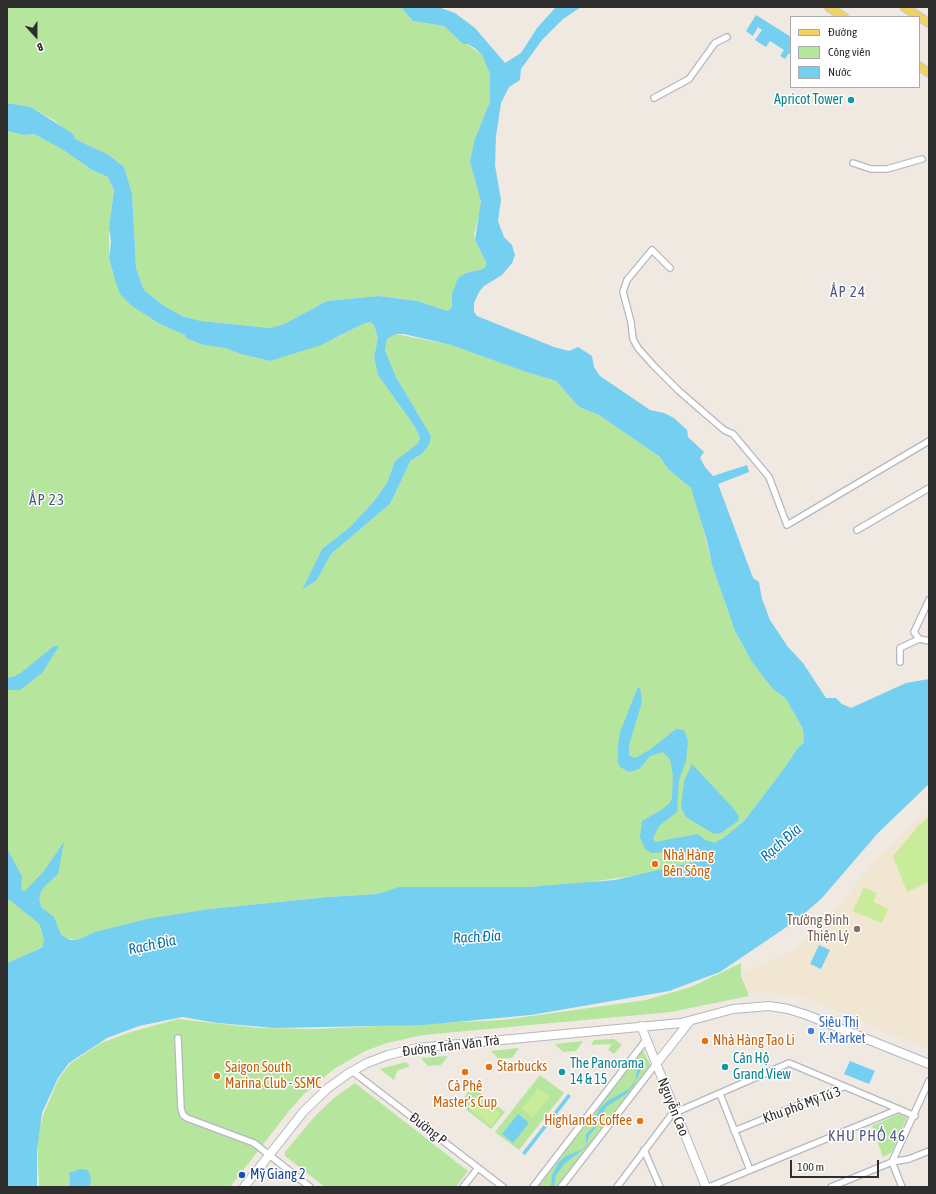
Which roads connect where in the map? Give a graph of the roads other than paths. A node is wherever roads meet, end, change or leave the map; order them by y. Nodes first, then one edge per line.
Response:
1 (829, 7) edge
2 (904, 7) edge
3 (842, 16) edge
4 (918, 16) edge
5 (920, 17) edge
6 (929, 23) edge
7 (727, 38) dead end
8 (920, 67) edge
9 (929, 73) edge
10 (654, 98) dead end
11 (922, 159) dead end
12 (852, 163) dead end
13 (670, 268) dead end
14 (929, 441) edge
15 (929, 488) edge
16 (856, 530) dead end
17 (929, 600) edge
18 (919, 640) junction
19 (929, 641) edge
20 (900, 662) dead end
21 (690, 1021) junction
22 (641, 1026) junction
23 (178, 1038) dead end
24 (646, 1040) junction
25 (656, 1064) junction
26 (929, 1064) edge
27 (352, 1071) junction
28 (929, 1082) edge
29 (843, 1086) junction
30 (720, 1094) junction
31 (899, 1109) junction
32 (676, 1112) junction
33 (914, 1116) junction
34 (734, 1130) junction
35 (644, 1150) junction
36 (929, 1151) edge
37 (269, 1155) junction
38 (892, 1162) junction
39 (478, 1168) junction
40 (750, 1170) junction
41 (244, 1187) edge
42 (310, 1187) edge
43 (463, 1187) edge
44 (502, 1187) edge
45 (533, 1187) edge
46 (561, 1187) edge
47 (616, 1187) edge
48 (660, 1187) edge
49 (706, 1187) edge
50 (709, 1187) edge
51 (831, 1187) edge
52 (902, 1187) edge

1 - 3 main road
2 - 4 main road
5 - 6 main road
7 - 10 street
8 - 9 main road
11 - 12 street
13 - 14 street
15 - 16 street
17 - 18 street
18 - 19 street
18 - 20 street
21 - 22 main road, Đường Trần Văn Trà
21 - 25 main road
21 - 26 main road, Đường Trần Văn Trà
22 - 24 main road, Nguyễn Cao
22 - 27 main road, Đường Trần Văn Trà
23 - 37 street
24 - 25 main road, Nguyễn Cao
24 - 45 street
25 - 32 main road, Nguyễn Cao
25 - 46 street
27 - 37 main road, Đường Trần Văn Trà
27 - 39 street, Đường P
28 - 33 street
29 - 30 street
29 - 31 street, Khu phố Mỹ Tú 3
29 - 34 street, Khu phố Mỹ Tú 3
30 - 32 street
30 - 34 street
31 - 33 street, Khu phố Mỹ Tú 3
31 - 40 street
32 - 35 street
32 - 49 main road, Nguyễn Cao
33 - 38 street
34 - 40 street
35 - 47 street
35 - 48 street
36 - 38 street
37 - 41 main road, Đường Trần Văn Trà
37 - 42 street
38 - 51 street
38 - 52 street
39 - 43 street
39 - 44 street, Đường P
40 - 50 street

